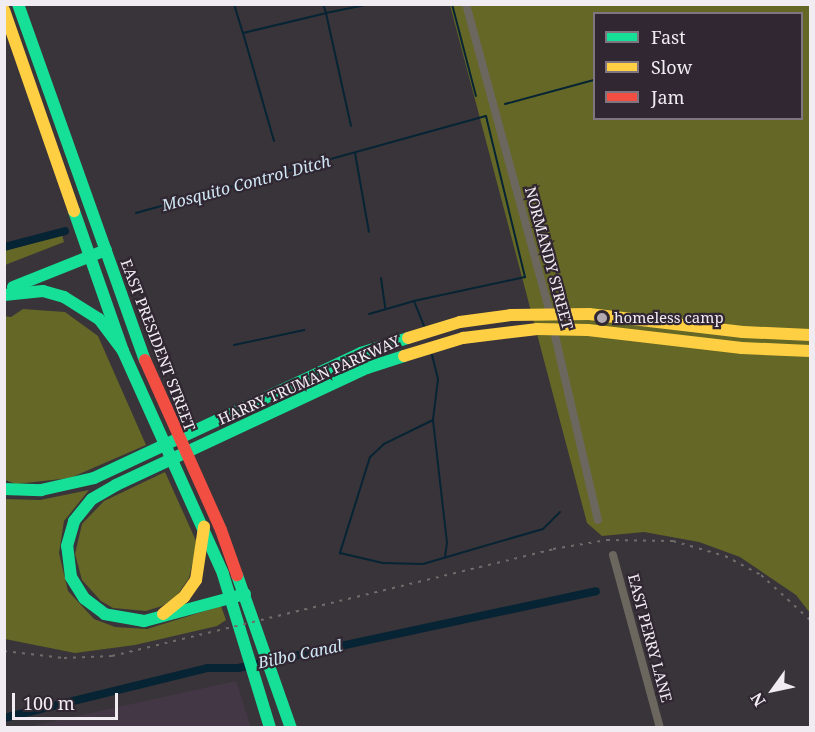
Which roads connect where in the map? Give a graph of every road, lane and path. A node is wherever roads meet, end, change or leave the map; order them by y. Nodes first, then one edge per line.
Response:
1 (18, 4) edge
2 (466, 4) edge
3 (4, 10) edge
4 (106, 250) junction
5 (91, 256) junction
6 (4, 293) edge
7 (810, 335) edge
8 (123, 351) junction
9 (810, 351) edge
10 (4, 489) edge
11 (598, 520) dead end
12 (204, 527) junction
13 (613, 555) dead end
14 (245, 594) junction
15 (230, 598) junction
16 (156, 619) junction
17 (270, 728) edge
18 (291, 728) edge
19 (660, 728) edge

1 - 4 main road, EAST PRESIDENT STREET
2 - 11 street, NORMANDY STREET
3 - 5 main road, EAST PRESIDENT STREET
4 - 5 main road
4 - 14 main road, EAST PRESIDENT STREET
5 - 6 main road
5 - 8 main road, EAST PRESIDENT STREET
6 - 8 main road
7 - 10 main road, HARRY TRUMAN PARKWAY
8 - 12 main road, EAST PRESIDENT STREET
9 - 16 main road, HARRY TRUMAN PARKWAY
12 - 15 main road, EAST PRESIDENT STREET
12 - 16 main road
13 - 19 street, EAST PERRY LANE
14 - 15 main road, HARRY TRUMAN PARKWAY
14 - 18 main road, EAST PRESIDENT STREET
15 - 16 main road, HARRY TRUMAN PARKWAY
15 - 17 main road, EAST PRESIDENT STREET

